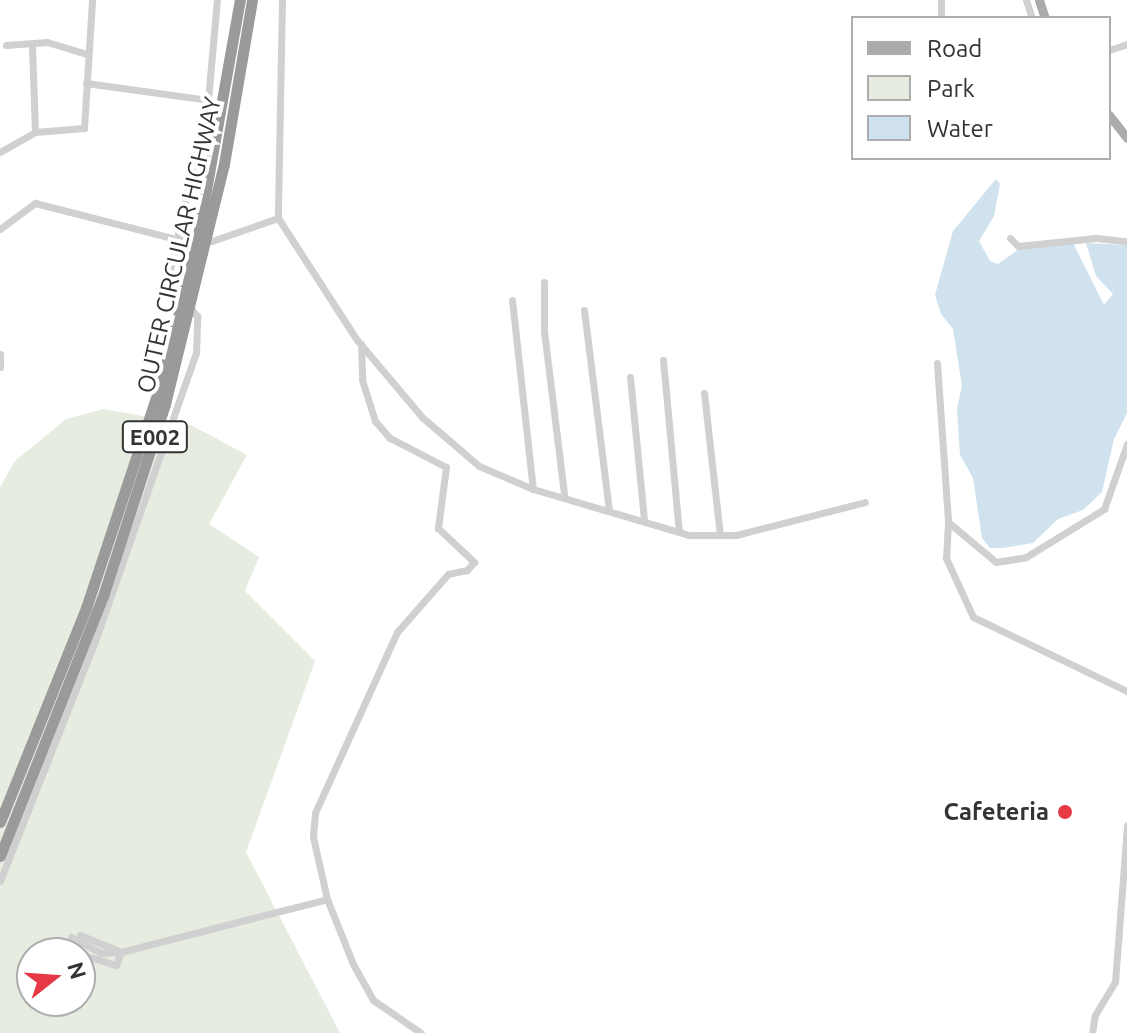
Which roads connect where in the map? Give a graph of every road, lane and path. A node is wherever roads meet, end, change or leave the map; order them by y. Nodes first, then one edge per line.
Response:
1 (92, 0) edge
2 (217, 0) edge
3 (240, 0) edge
4 (252, 0) edge
5 (282, 0) edge
6 (32, 44) junction
7 (6, 45) dead end
8 (87, 54) junction
9 (86, 83) junction
10 (208, 100) junction
11 (1111, 118) edge
12 (35, 132) junction
13 (1127, 138) edge
14 (0, 152) edge
15 (278, 218) junction
16 (0, 229) edge
17 (1010, 238) dead end
18 (180, 240) junction
19 (1127, 241) edge
20 (544, 282) dead end
21 (512, 300) dead end
22 (584, 310) dead end
23 (361, 344) junction
24 (0, 354) edge
25 (663, 360) dead end
26 (937, 363) dead end
27 (0, 367) edge
28 (630, 377) dead end
29 (704, 393) dead end
30 (1127, 444) edge
31 (533, 489) junction
32 (564, 495) junction
33 (865, 502) dead end
34 (609, 510) junction
35 (644, 521) junction
36 (948, 522) junction
37 (679, 532) junction
38 (720, 535) junction
39 (1127, 691) edge
40 (0, 822) edge
41 (1127, 825) edge
42 (0, 856) edge
43 (0, 881) edge
44 (327, 899) junction
45 (80, 935) dead end
46 (96, 950) edge
47 (121, 952) junction
48 (96, 959) edge
49 (421, 1033) edge
50 (1092, 1033) edge

1 - 8 street
2 - 10 street
3 - 40 highway, OUTER CIRCULAR HIGHWAY / E002, bridge
4 - 42 highway, OUTER CIRCULAR HIGHWAY / E002, bridge
5 - 15 street
6 - 7 street
6 - 8 street
6 - 12 street
8 - 9 street
9 - 10 street
9 - 12 street
10 - 18 street
11 - 13 main road
12 - 14 street
15 - 18 street
15 - 23 street
16 - 18 street
17 - 19 street
18 - 43 street
20 - 32 street
21 - 31 street
22 - 34 street
23 - 31 street
23 - 44 street
24 - 27 street
25 - 37 street
26 - 36 street
28 - 35 street
29 - 38 street
30 - 36 street
31 - 32 street
32 - 34 street
33 - 38 street
34 - 35 street
35 - 37 street
36 - 39 street
37 - 38 street
41 - 50 street
44 - 47 street
44 - 49 street
45 - 47 street
46 - 47 street
47 - 48 street

